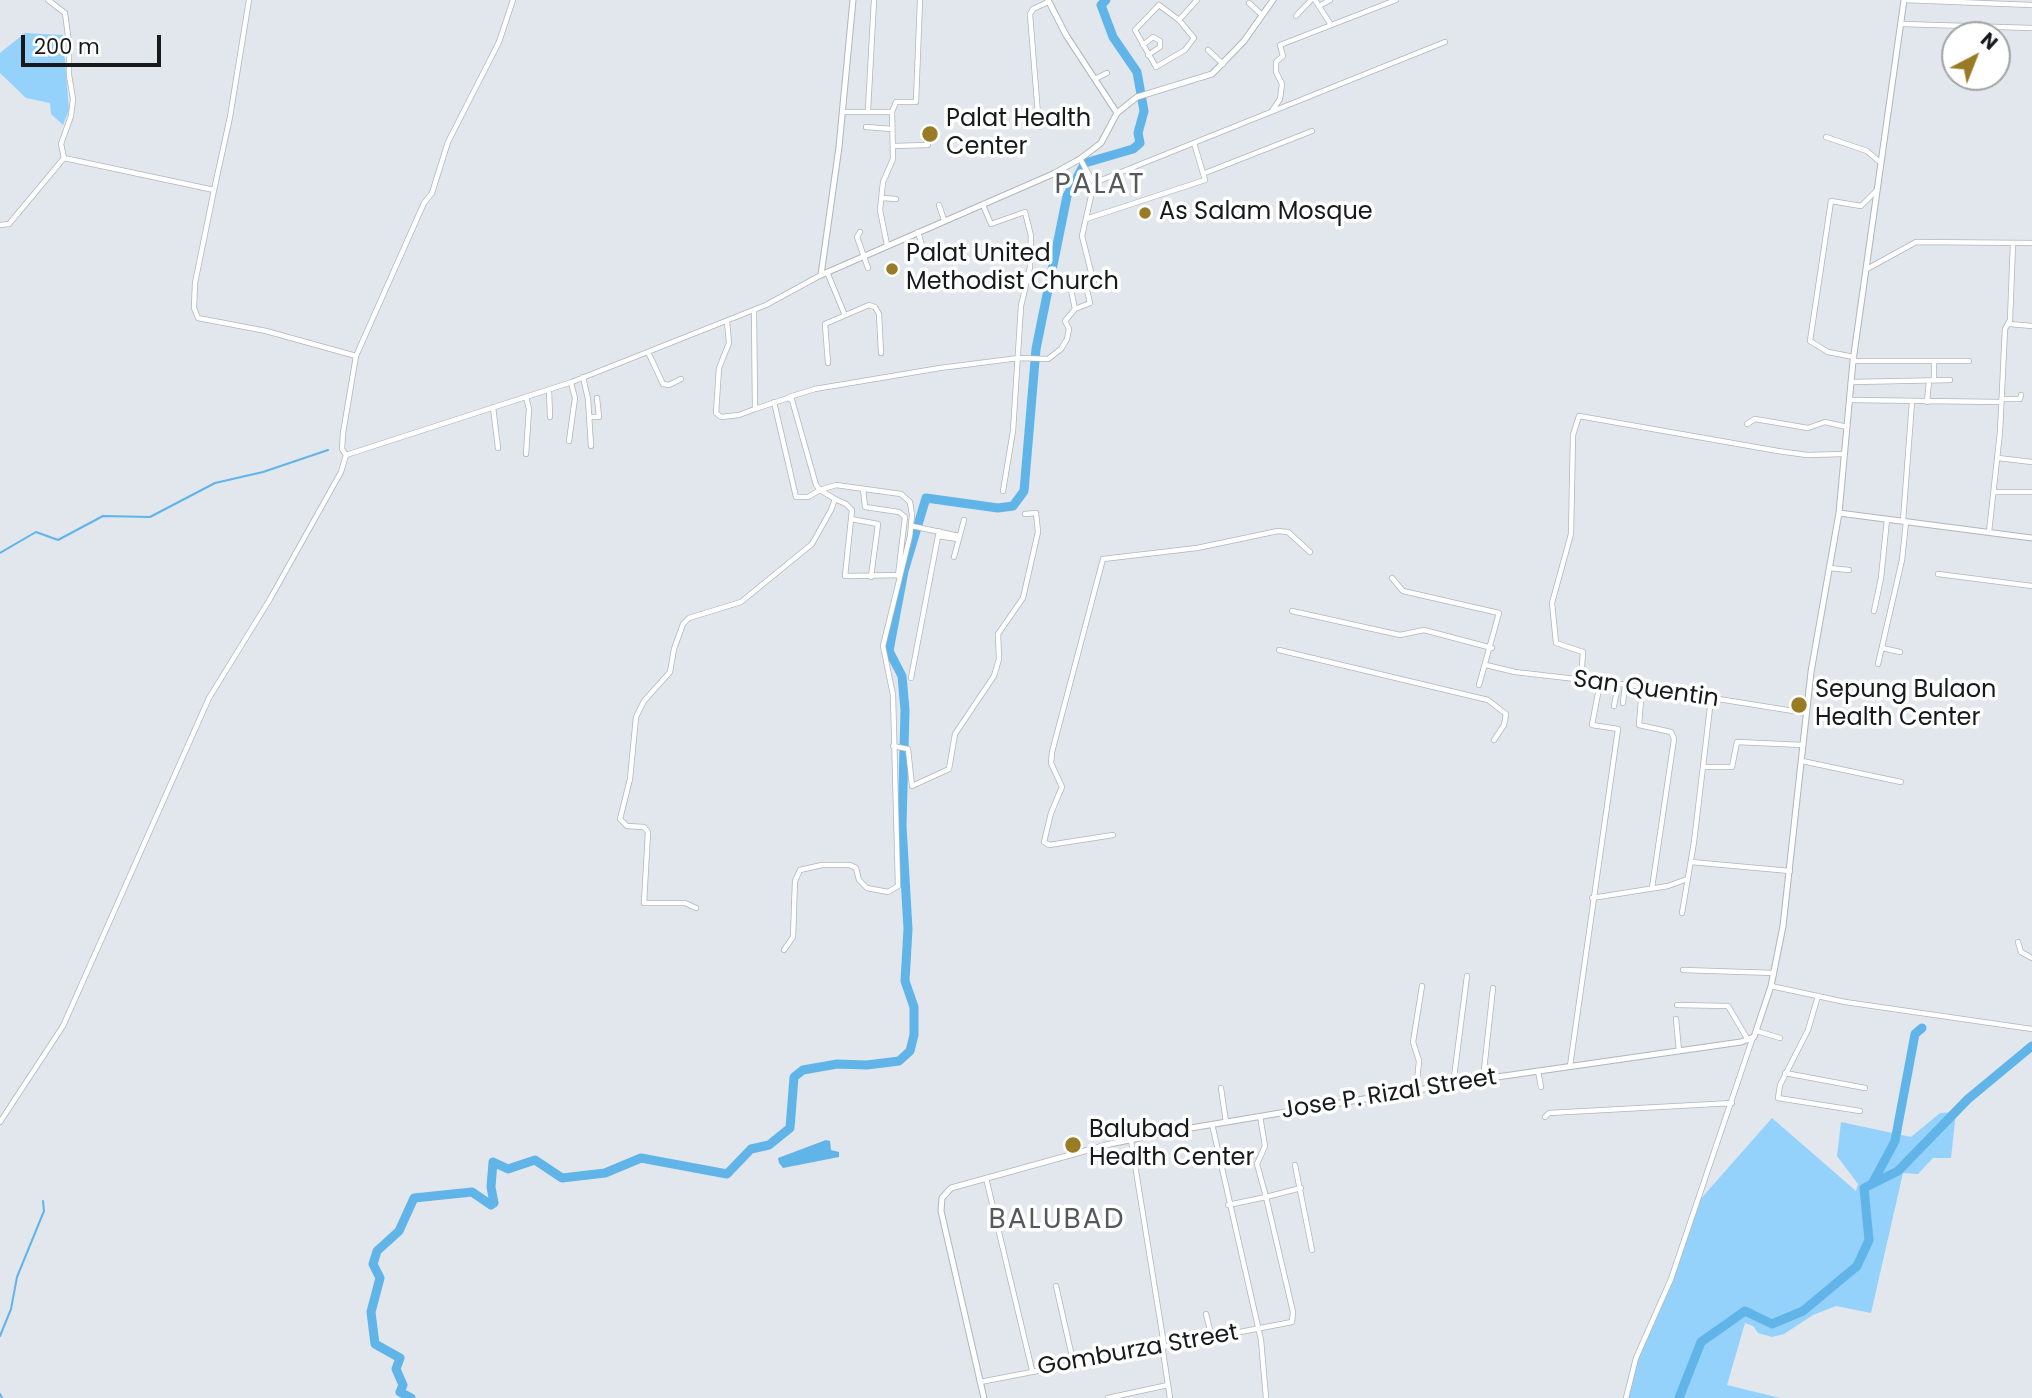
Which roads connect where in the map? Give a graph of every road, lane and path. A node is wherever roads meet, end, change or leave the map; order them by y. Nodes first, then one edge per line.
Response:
1 (48, 0) edge
2 (248, 0) edge
3 (513, 0) edge
4 (853, 0) edge
5 (874, 0) edge
6 (920, 0) edge
7 (1197, 0) edge
8 (1273, 0) edge
9 (1313, 0) edge
10 (1330, 0) edge
11 (1396, 0) edge
12 (1904, 0) edge
13 (1048, 1) edge
14 (1249, 3) dead end
15 (2032, 5) edge
16 (1319, 6) junction
17 (1262, 15) junction
18 (1297, 16) dead end
19 (1179, 20) junction
20 (1902, 24) junction
21 (1331, 25) junction
22 (2032, 28) edge
23 (1445, 42) dead end
24 (1143, 45) junction
25 (1208, 50) dead end
26 (1148, 55) junction
27 (1223, 64) junction
28 (1107, 72) dead end
29 (1097, 78) junction
30 (868, 110) junction
31 (842, 112) junction
32 (892, 112) junction
33 (1272, 112) junction
34 (1117, 113) junction
35 (866, 127) dead end
36 (1039, 127) dead end
37 (891, 129) junction
38 (1312, 131) dead end
39 (1826, 137) dead end
40 (1194, 143) junction
41 (928, 145) dead end
42 (893, 146) junction
43 (64, 158) junction
44 (1082, 163) junction
45 (1881, 163) junction
46 (1205, 173) junction
47 (1094, 183) junction
48 (1878, 189) junction
49 (214, 190) junction
50 (883, 198) junction
51 (896, 199) dead end
52 (939, 205) dead end
53 (983, 205) junction
54 (1086, 219) junction
55 (944, 220) junction
56 (0, 225) edge
57 (860, 232) dead end
58 (918, 232) junction
59 (2013, 243) junction
60 (2032, 243) edge
61 (887, 245) junction
62 (924, 252) dead end
63 (863, 255) junction
64 (868, 268) dead end
65 (1867, 269) junction
66 (824, 274) junction
67 (998, 280) dead end
68 (1093, 280) junction
69 (1026, 282) junction
70 (1086, 286) junction
71 (1095, 288) dead end
72 (1075, 309) junction
73 (754, 310) junction
74 (844, 313) junction
75 (727, 321) junction
76 (2010, 324) junction
77 (2032, 326) edge
78 (648, 352) junction
79 (881, 353) dead end
80 (356, 356) junction
81 (1020, 358) junction
82 (1854, 359) junction
83 (1969, 361) dead end
84 (1934, 362) junction
85 (828, 363) dead end
86 (583, 377) junction
87 (681, 379) dead end
88 (1950, 380) dead end
89 (1931, 381) junction
90 (1852, 382) junction
91 (571, 383) junction
92 (549, 390) junction
93 (2021, 395) dead end
94 (526, 397) junction
95 (788, 398) junction
96 (589, 399) junction
97 (1851, 400) junction
98 (2001, 401) junction
99 (775, 402) junction
100 (1912, 402) junction
101 (1927, 402) junction
102 (494, 407) junction
103 (755, 409) junction
104 (550, 417) dead end
105 (590, 417) junction
106 (1747, 424) dead end
107 (1847, 427) junction
108 (569, 442) dead end
109 (591, 446) dead end
110 (498, 448) dead end
111 (526, 454) dead end
112 (1844, 454) junction
113 (346, 455) junction
114 (1998, 458) junction
115 (2032, 462) edge
116 (863, 489) junction
117 (820, 490) junction
118 (1003, 491) dead end
119 (1994, 492) junction
120 (2032, 492) edge
121 (835, 499) junction
122 (1839, 513) junction
123 (1025, 514) dead end
124 (851, 519) junction
125 (1887, 519) junction
126 (964, 520) dead end
127 (1905, 521) junction
128 (914, 526) junction
129 (1989, 532) junction
130 (939, 533) junction
131 (958, 537) junction
132 (2032, 538) edge
133 (1310, 552) dead end
134 (954, 557) dead end
135 (1828, 568) junction
136 (1849, 570) dead end
137 (1938, 574) dead end
138 (899, 576) junction
139 (871, 577) junction
140 (1392, 578) dead end
141 (2032, 586) edge
142 (1292, 611) dead end
143 (1874, 611) dead end
144 (1492, 648) junction
145 (1881, 648) junction
146 (1279, 650) dead end
147 (1900, 653) dead end
148 (1878, 664) dead end
149 (1486, 665) junction
150 (911, 678) dead end
151 (1581, 680) junction
152 (1600, 683) junction
153 (1479, 685) dead end
154 (1618, 685) junction
155 (1625, 685) junction
156 (1642, 687) junction
157 (1711, 699) junction
158 (1623, 703) dead end
159 (1614, 706) dead end
160 (1807, 713) junction
161 (1494, 740) dead end
162 (1804, 745) junction
163 (895, 746) junction
164 (1802, 761) junction
165 (1704, 767) junction
166 (1901, 782) dead end
167 (1113, 835) dead end
168 (1691, 862) junction
169 (1790, 871) junction
170 (1688, 879) junction
171 (1652, 888) junction
172 (1592, 898) junction
173 (696, 908) dead end
174 (1682, 913) dead end
175 (2018, 942) dead end
176 (783, 950) dead end
177 (2032, 958) edge
178 (1684, 970) dead end
179 (1774, 973) junction
180 (1467, 976) dead end
181 (1422, 986) dead end
182 (1770, 986) junction
183 (1493, 988) dead end
184 (1818, 996) junction
185 (1677, 1005) dead end
186 (1676, 1019) dead end
187 (2032, 1029) edge
188 (1753, 1036) junction
189 (1780, 1038) dead end
190 (1679, 1051) junction
191 (1570, 1066) junction
192 (1538, 1071) junction
193 (1785, 1073) junction
194 (1483, 1079) junction
195 (1453, 1085) junction
196 (1541, 1087) dead end
197 (1221, 1088) dead end
198 (1865, 1088) dead end
199 (1416, 1092) junction
200 (1732, 1103) junction
201 (1860, 1111) dead end
202 (1260, 1116) junction
203 (1545, 1118) dead end
204 (0, 1122) edge
205 (1226, 1122) junction
206 (1212, 1124) junction
207 (1131, 1140) junction
208 (1295, 1164) dead end
209 (986, 1178) junction
210 (1301, 1188) junction
211 (1266, 1198) junction
212 (1228, 1205) junction
213 (1312, 1250) dead end
214 (1056, 1286) dead end
215 (1206, 1314) dead end
216 (1257, 1329) junction
217 (1212, 1338) junction
218 (1163, 1345) junction
219 (1073, 1362) junction
220 (1032, 1370) junction
221 (979, 1382) junction
222 (1168, 1385) junction
223 (984, 1398) edge
224 (1108, 1398) edge
225 (1170, 1398) edge
226 (1266, 1398) edge
227 (1626, 1398) edge

1 - 43 street
2 - 49 street
3 - 80 street
4 - 31 street
5 - 30 street
6 - 32 street
7 - 19 street
8 - 17 street
9 - 16 street
9 - 18 street
10 - 16 street
11 - 21 street
12 - 15 street
12 - 20 street
13 - 29 street
13 - 36 street
14 - 17 street
16 - 21 street
17 - 27 street
19 - 24 street
19 - 26 street
20 - 22 street
20 - 45 street
21 - 33 street
23 - 33 street
24 - 26 street
24 - 26 street
25 - 27 street
27 - 34 street
28 - 29 street
29 - 34 street
30 - 31 street
30 - 32 street
31 - 66 street
32 - 37 street
33 - 40 street
34 - 44 street
35 - 37 street
37 - 42 street
38 - 46 street
39 - 45 street
40 - 46 street
40 - 47 street
41 - 42 street
42 - 50 street
43 - 49 street
43 - 56 street
44 - 47 street
44 - 53 street
45 - 48 street
46 - 54 street
47 - 54 street
48 - 65 street
48 - 82 street
49 - 80 street
50 - 51 street
50 - 61 street
52 - 55 street
53 - 55 street
53 - 69 street
54 - 68 street
55 - 58 street
57 - 63 street
58 - 61 street
58 - 62 street
59 - 60 street
59 - 65 street
59 - 76 street
61 - 63 street
63 - 64 street
63 - 66 street
65 - 82 street
66 - 73 street
66 - 74 street
67 - 69 street
68 - 70 street
68 - 71 street
69 - 81 street
70 - 72 street
70 - 72 street
72 - 81 street
73 - 75 street
73 - 103 street
74 - 79 street
74 - 85 street
75 - 78 street
75 - 103 street
76 - 77 street
76 - 98 street
78 - 86 street
78 - 87 street
80 - 113 street
81 - 95 street
81 - 118 street
82 - 84 street
82 - 90 street
83 - 84 street
84 - 89 street
86 - 91 street
86 - 96 street
88 - 89 street
89 - 90 street
89 - 101 street
90 - 97 street
91 - 92 street
91 - 108 street
92 - 94 street
92 - 104 street
93 - 98 street
94 - 102 street
94 - 111 street
95 - 99 street
95 - 117 street
96 - 105 street
96 - 105 street
97 - 100 street
97 - 107 street
98 - 101 street
98 - 114 street
99 - 103 street
99 - 117 street
100 - 101 street
100 - 127 street
102 - 110 street
102 - 113 street
105 - 109 street
106 - 107 street
107 - 112 street
112 - 122 street
112 - 151 street
113 - 204 street
114 - 115 street
114 - 119 street
116 - 117 street
116 - 128 street
116 - 138 street
117 - 121 street
119 - 120 street
119 - 129 street
121 - 124 street
121 - 173 street
122 - 125 street
122 - 135 street
123 - 163 street
124 - 139 street
124 - 139 street
125 - 127 street
125 - 143 street
126 - 131 street
127 - 129 street
127 - 145 street
128 - 130 street
128 - 138 street
129 - 132 street
130 - 131 street
130 - 150 street
131 - 134 street
133 - 167 street
135 - 136 street
135 - 160 street
137 - 141 street
138 - 139 street
138 - 163 street
140 - 144 street
142 - 144 street
144 - 149 street
145 - 147 street
145 - 148 street
146 - 161 street
149 - 151 street, San Quentin
149 - 153 street
151 - 152 street, San Quentin
152 - 154 street, San Quentin
152 - 172 street
154 - 155 street, San Quentin
154 - 159 street
155 - 156 street, San Quentin
155 - 158 street
156 - 157 street, San Quentin
156 - 171 street
157 - 160 street, San Quentin
157 - 165 street
160 - 162 street
162 - 164 street
162 - 165 street
163 - 176 street
164 - 166 street
164 - 169 street
165 - 168 street
168 - 169 street
168 - 170 street
169 - 179 street
170 - 171 street
170 - 174 street
171 - 172 street
172 - 191 street
175 - 177 street
178 - 179 street
179 - 182 street
180 - 195 street
181 - 199 street
182 - 184 street
182 - 188 street
183 - 194 street
184 - 187 street
184 - 193 street
185 - 188 street
186 - 190 street
188 - 189 street
188 - 190 street, Jose P. Rizal Street
188 - 200 street
190 - 191 street, Jose P. Rizal Street
191 - 192 street, Jose P. Rizal Street
192 - 194 street, Jose P. Rizal Street
192 - 196 street
193 - 198 street
193 - 201 street
194 - 195 street, Jose P. Rizal Street
195 - 199 street, Jose P. Rizal Street
197 - 205 street
199 - 202 street, Jose P. Rizal Street
200 - 203 street
200 - 227 street
202 - 205 street, Jose P. Rizal Street
202 - 211 street
205 - 206 street, Jose P. Rizal Street
206 - 207 street, Jose P. Rizal Street
206 - 212 street, Gomburza Street
207 - 209 street, Jose P. Rizal Street
207 - 218 street
208 - 210 street
209 - 220 street
209 - 221 street, Jose P. Rizal Street
210 - 211 street
210 - 213 street
211 - 212 street
211 - 216 street
212 - 216 street, Gomburza Street
214 - 219 street
215 - 217 street
216 - 217 street, Gomburza Street
216 - 226 street
217 - 218 street, Gomburza Street
218 - 219 street, Gomburza Street
218 - 222 street
219 - 220 street, Gomburza Street
220 - 221 street, Gomburza Street
221 - 223 street, Jose P. Rizal Street
222 - 224 street
222 - 225 street

